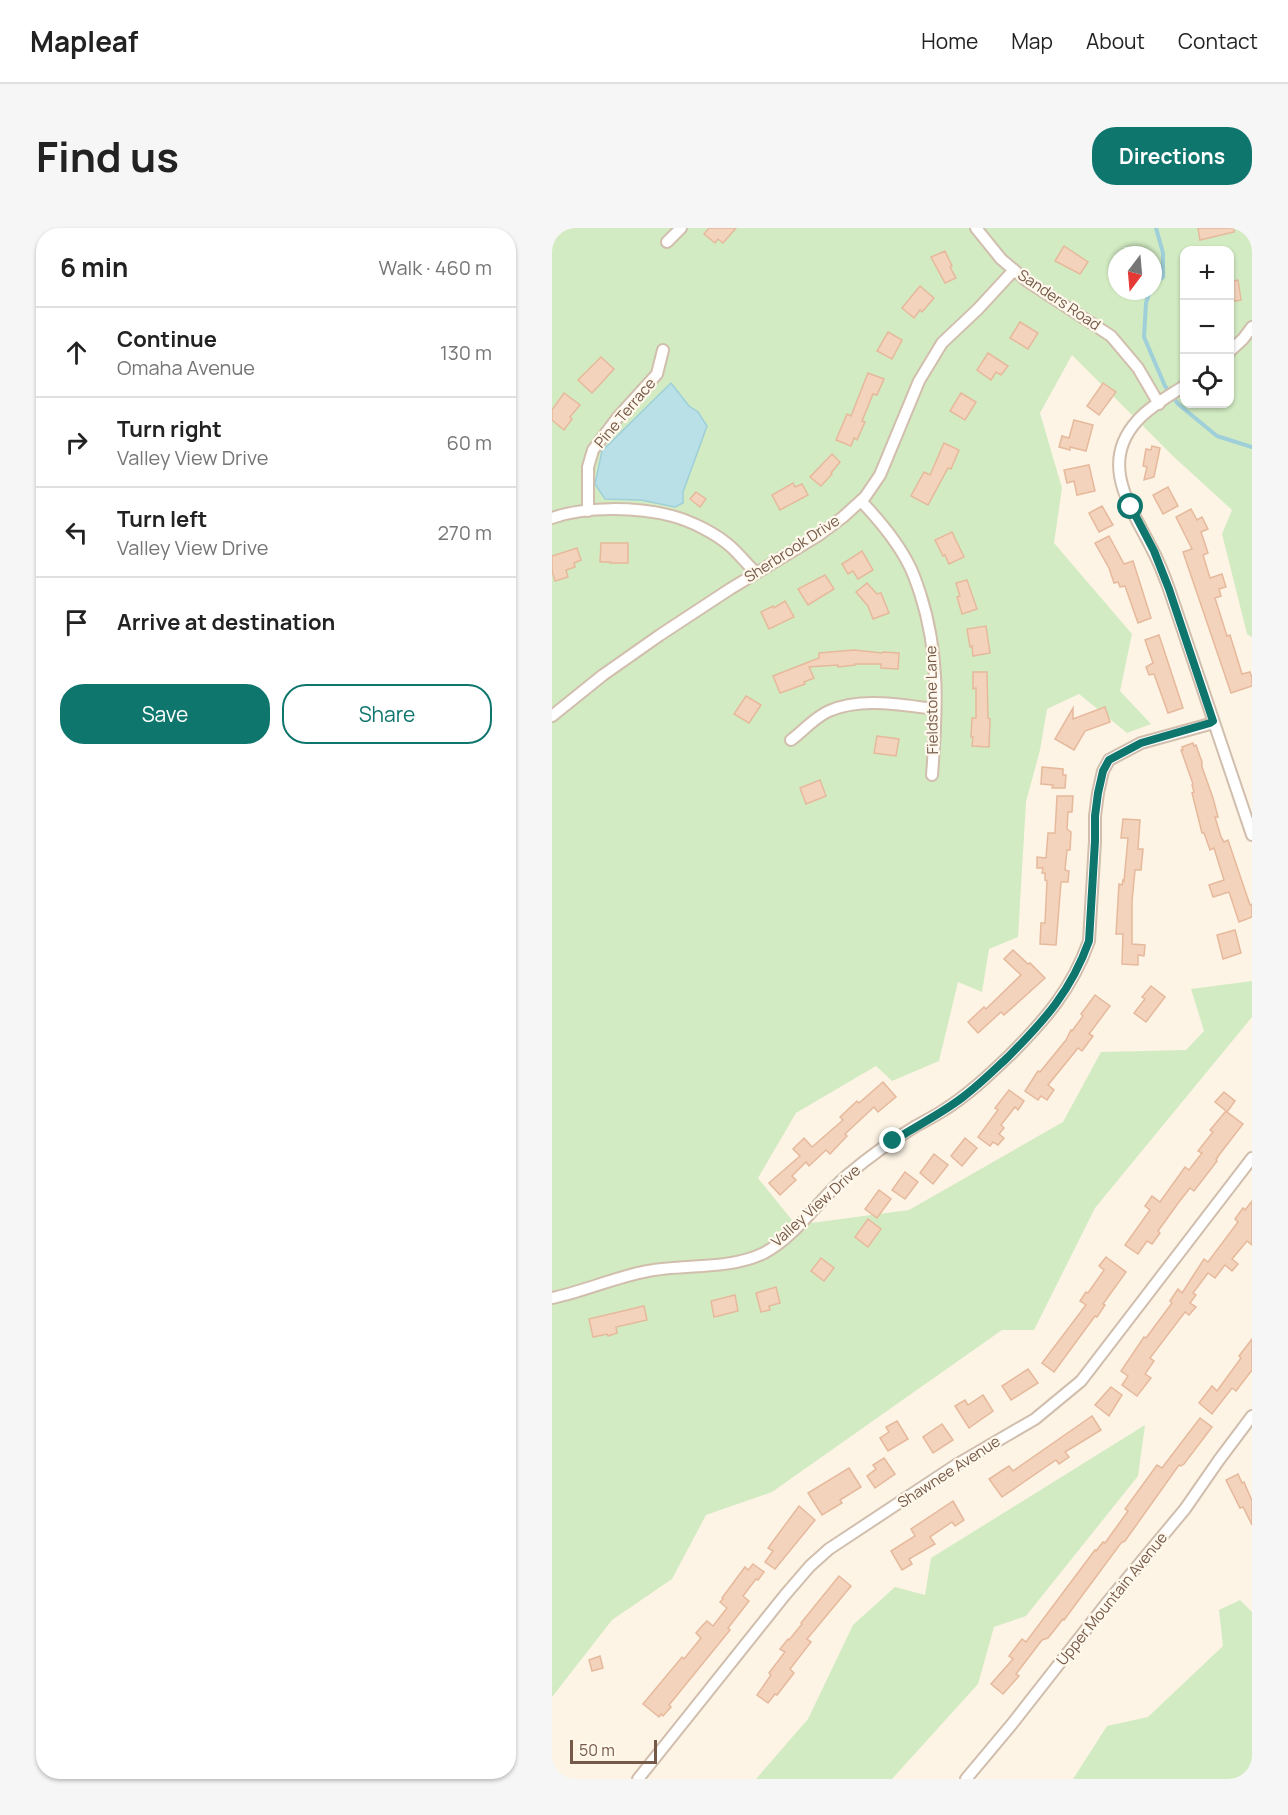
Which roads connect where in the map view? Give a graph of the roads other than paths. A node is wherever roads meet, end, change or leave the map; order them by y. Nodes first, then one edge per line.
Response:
1 (681, 228) edge
2 (976, 228) edge
3 (667, 242) dead end
4 (1014, 270) junction
5 (1252, 327) edge
6 (1234, 347) edge
7 (663, 350) dead end
8 (1180, 389) edge
9 (1161, 402) junction
10 (861, 501) junction
11 (588, 511) junction
12 (552, 518) edge
13 (756, 573) junction
14 (935, 709) junction
15 (552, 716) edge
16 (1213, 721) junction
17 (791, 740) dead end
18 (932, 776) dead end
19 (1252, 835) edge
20 (1252, 1158) edge
21 (552, 1298) edge
22 (1252, 1416) edge
23 (638, 1779) edge
24 (966, 1779) edge

1 - 3 street
2 - 4 street, Sanders Road
4 - 9 street, Sanders Road
4 - 10 street, Sherbrook Drive
5 - 6 street
7 - 11 street, Pine Terrace
8 - 9 street
9 - 16 street
10 - 13 street, Sherbrook Drive
10 - 14 street, Fieldstone Lane
11 - 12 street
11 - 13 street
13 - 15 street, Sherbrook Drive
14 - 17 street
14 - 18 street, Fieldstone Lane
16 - 19 street
16 - 21 street, Valley View Drive
20 - 23 street, Shawnee Avenue
22 - 24 street, Upper Mountain Avenue

